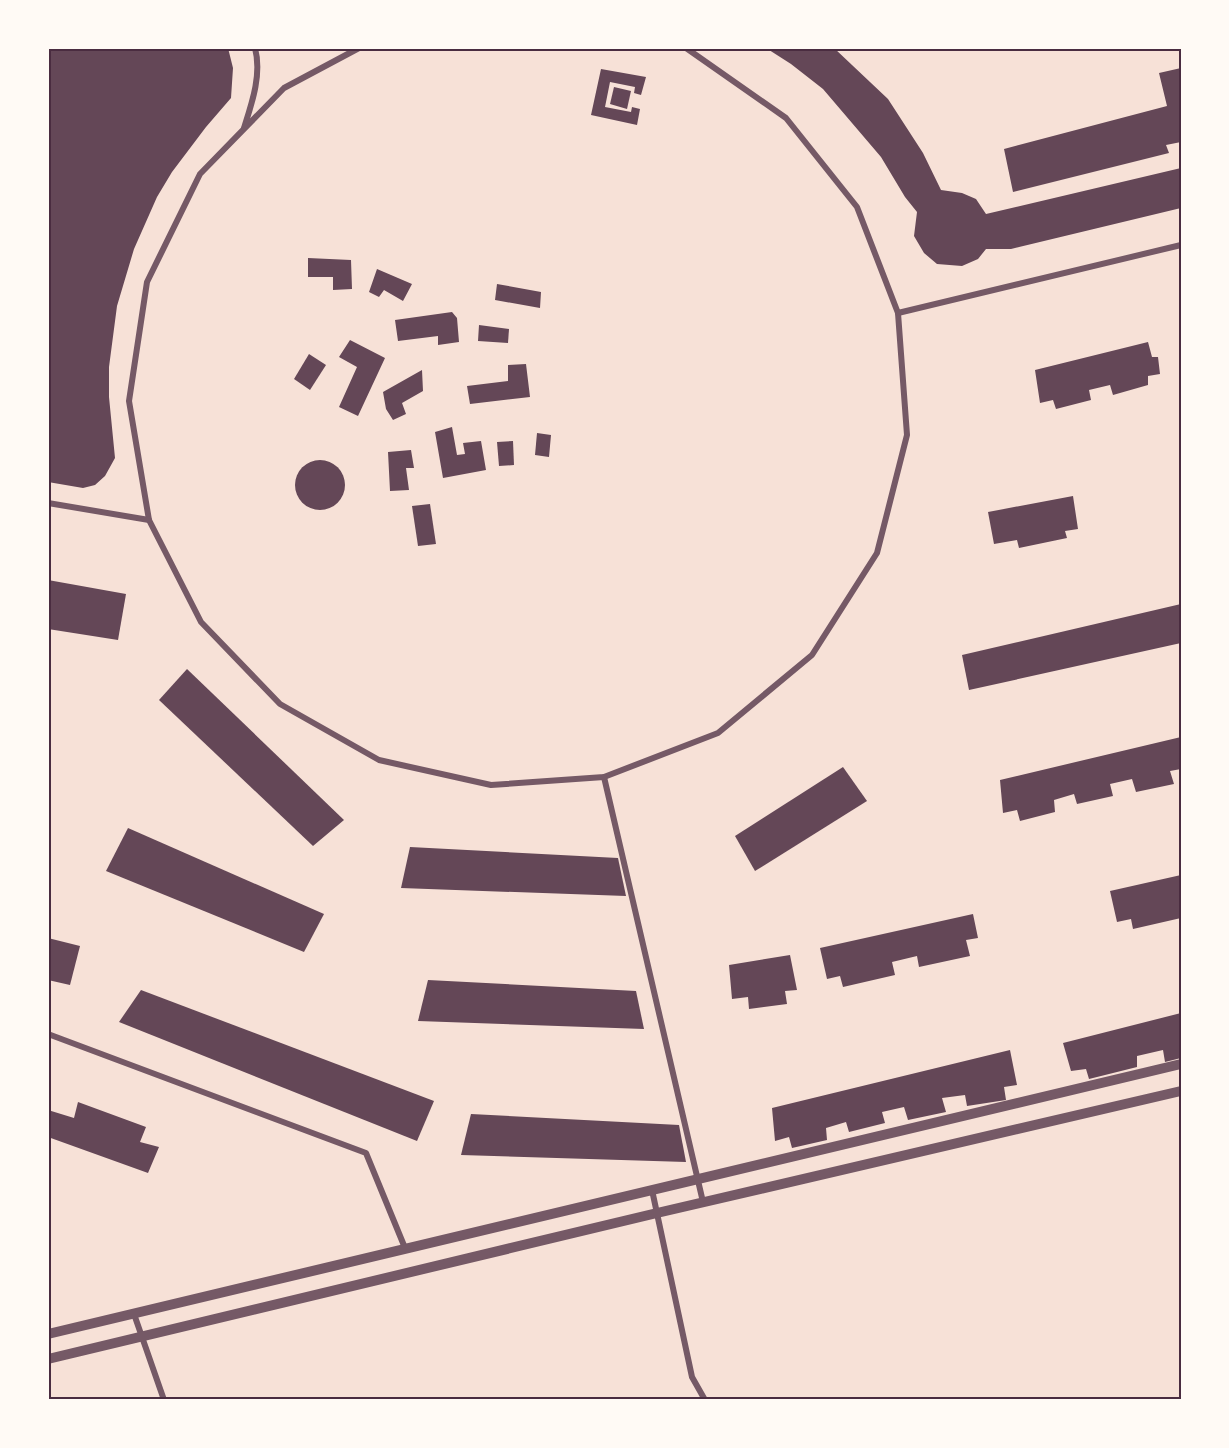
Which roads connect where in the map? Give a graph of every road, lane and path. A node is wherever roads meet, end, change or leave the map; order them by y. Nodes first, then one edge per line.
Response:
1 (255, 48) edge
2 (359, 48) edge
3 (686, 48) edge
4 (244, 129) junction
5 (1181, 245) edge
6 (898, 313) junction
7 (48, 503) edge
8 (149, 520) junction
9 (604, 777) junction
10 (48, 1034) edge
11 (1181, 1064) edge
12 (1181, 1091) edge
13 (697, 1178) junction
14 (652, 1189) junction
15 (703, 1202) junction
16 (657, 1212) junction
17 (405, 1248) junction
18 (134, 1314) junction
19 (48, 1334) edge
20 (144, 1337) junction
21 (48, 1359) edge
22 (164, 1400) edge
23 (705, 1400) edge

1 - 4 street
2 - 4 street
3 - 6 street
4 - 8 street
5 - 6 street
6 - 9 street
7 - 8 street
8 - 9 street
9 - 13 street
10 - 17 street
11 - 13 street
12 - 15 street
13 - 14 street
13 - 15 street
14 - 16 street
14 - 17 street
15 - 16 street
16 - 20 street
16 - 23 street
17 - 18 street
18 - 19 street
18 - 20 street
20 - 21 street
20 - 22 street

